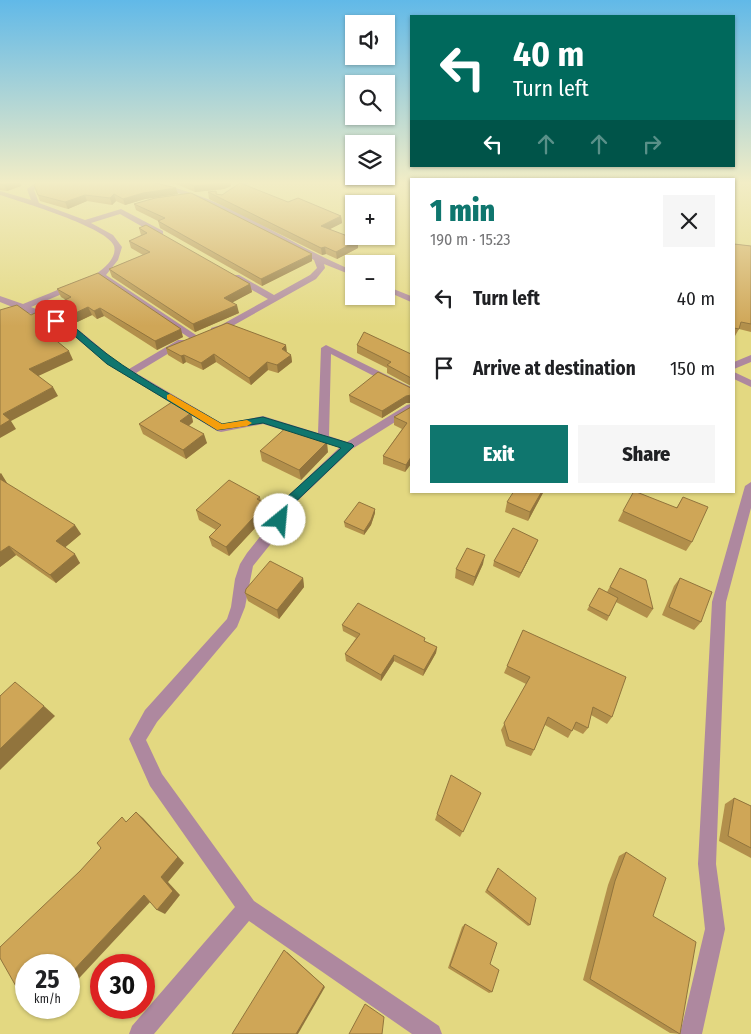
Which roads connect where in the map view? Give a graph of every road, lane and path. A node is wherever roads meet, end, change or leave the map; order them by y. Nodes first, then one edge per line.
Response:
1 (93, 229) edge
2 (152, 229) edge
3 (262, 229) edge
4 (164, 236) edge
5 (318, 258) junction
6 (345, 270) edge
7 (232, 274) edge
8 (101, 275) junction
9 (395, 292) edge
10 (0, 299) edge
11 (275, 299) junction
12 (410, 299) edge
13 (23, 307) junction
14 (0, 316) edge
15 (194, 336) junction
16 (751, 358) edge
17 (735, 366) edge
18 (130, 373) junction
19 (735, 376) edge
20 (751, 384) edge
21 (410, 390) edge
22 (410, 408) edge
23 (324, 439) junction
24 (348, 446) junction
25 (751, 486) edge
26 (247, 908) junction
27 (140, 1034) edge
28 (431, 1034) edge
29 (691, 1034) edge

1 - 8 street
2 - 4 street
3 - 5 street
5 - 6 street
5 - 11 street
7 - 11 street
8 - 13 street
8 - 15 street
9 - 12 street
10 - 13 street
11 - 15 street
13 - 14 street
13 - 18 street
15 - 18 street
16 - 17 street
18 - 23 street
19 - 20 street
21 - 23 street
22 - 24 street
23 - 24 street
24 - 26 street
25 - 29 street
26 - 27 street
26 - 28 street

